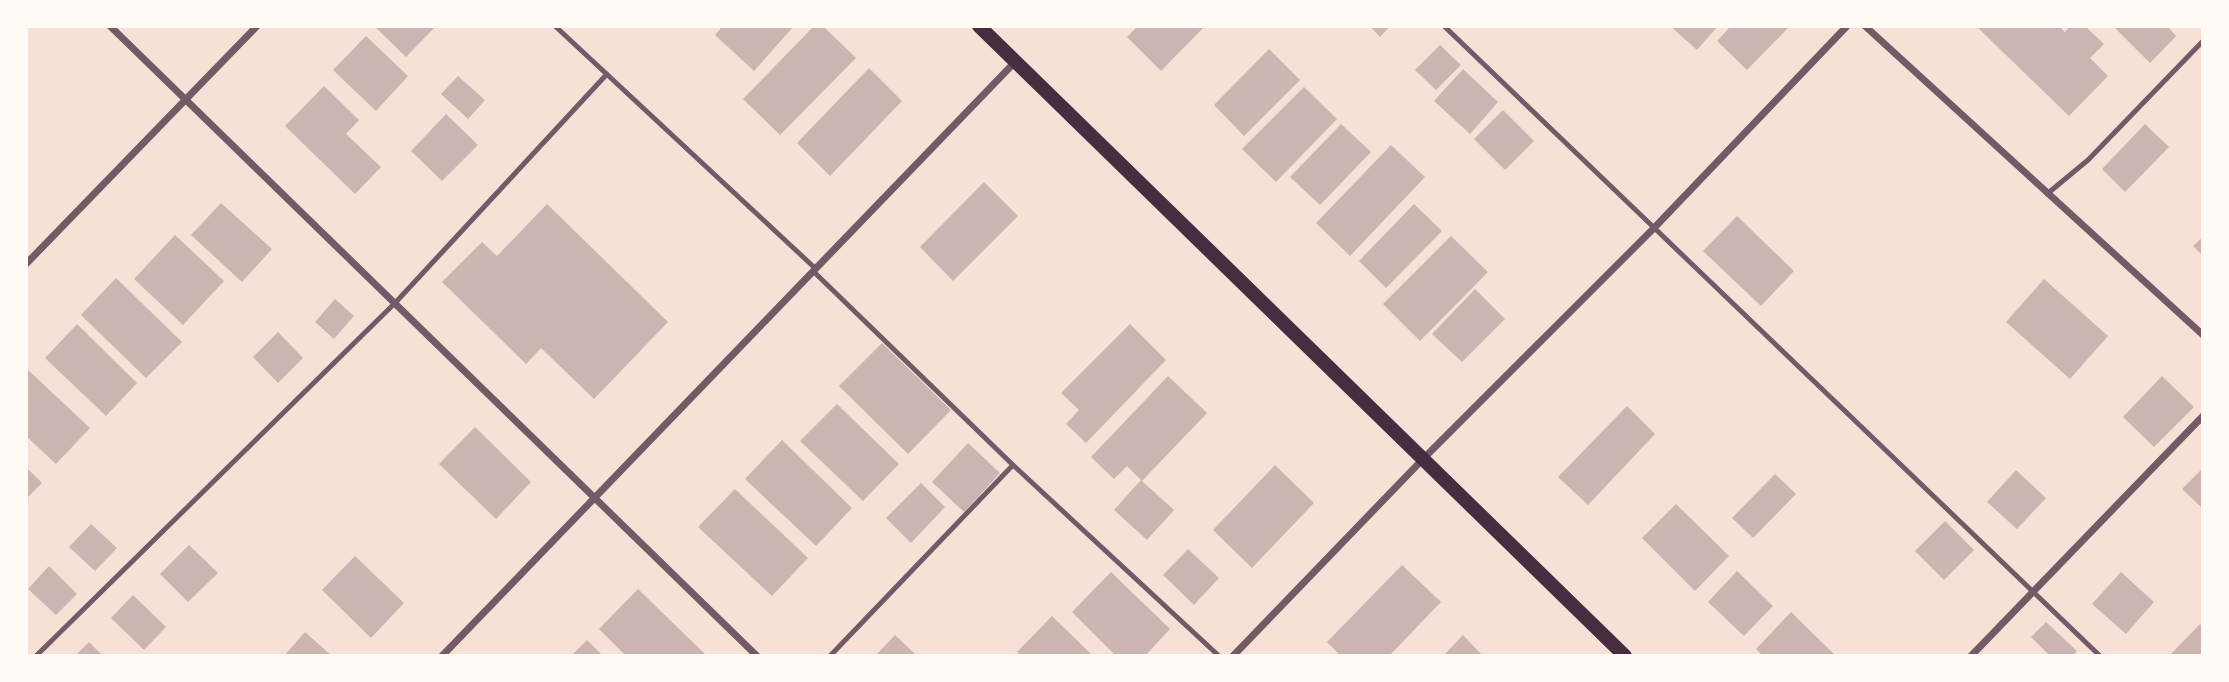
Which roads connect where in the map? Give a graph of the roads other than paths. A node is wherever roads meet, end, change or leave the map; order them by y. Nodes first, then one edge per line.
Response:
1 (110, 26) edge
2 (257, 26) edge
3 (555, 26) edge
4 (979, 26) edge
5 (1444, 26) edge
6 (1847, 26) edge
7 (1865, 26) edge
8 (2203, 41) edge
9 (1016, 62) junction
10 (607, 74) junction
11 (187, 99) junction
12 (2047, 194) junction
13 (1655, 227) junction
14 (26, 264) edge
15 (814, 270) junction
16 (396, 302) junction
17 (2203, 335) edge
18 (2203, 416) edge
19 (1423, 459) junction
20 (1013, 465) junction
21 (594, 498) junction
22 (2034, 591) junction
23 (36, 656) edge
24 (442, 656) edge
25 (757, 656) edge
26 (830, 656) edge
27 (1219, 656) edge
28 (1233, 656) edge
29 (1625, 656) edge
30 (1971, 656) edge
31 (2100, 656) edge

1 - 11 street
2 - 11 street
3 - 10 lane
4 - 9 main road
5 - 13 lane
6 - 13 street
7 - 12 street
8 - 12 lane
9 - 15 street
9 - 19 main road
10 - 15 lane
10 - 16 lane
11 - 14 street
11 - 16 street
12 - 17 street
13 - 19 street
13 - 22 lane
15 - 20 lane
15 - 21 street
16 - 21 street
16 - 23 lane
18 - 22 street
19 - 28 street
19 - 29 main road
20 - 26 lane
20 - 27 lane
21 - 24 street
21 - 25 street
22 - 30 street
22 - 31 lane

